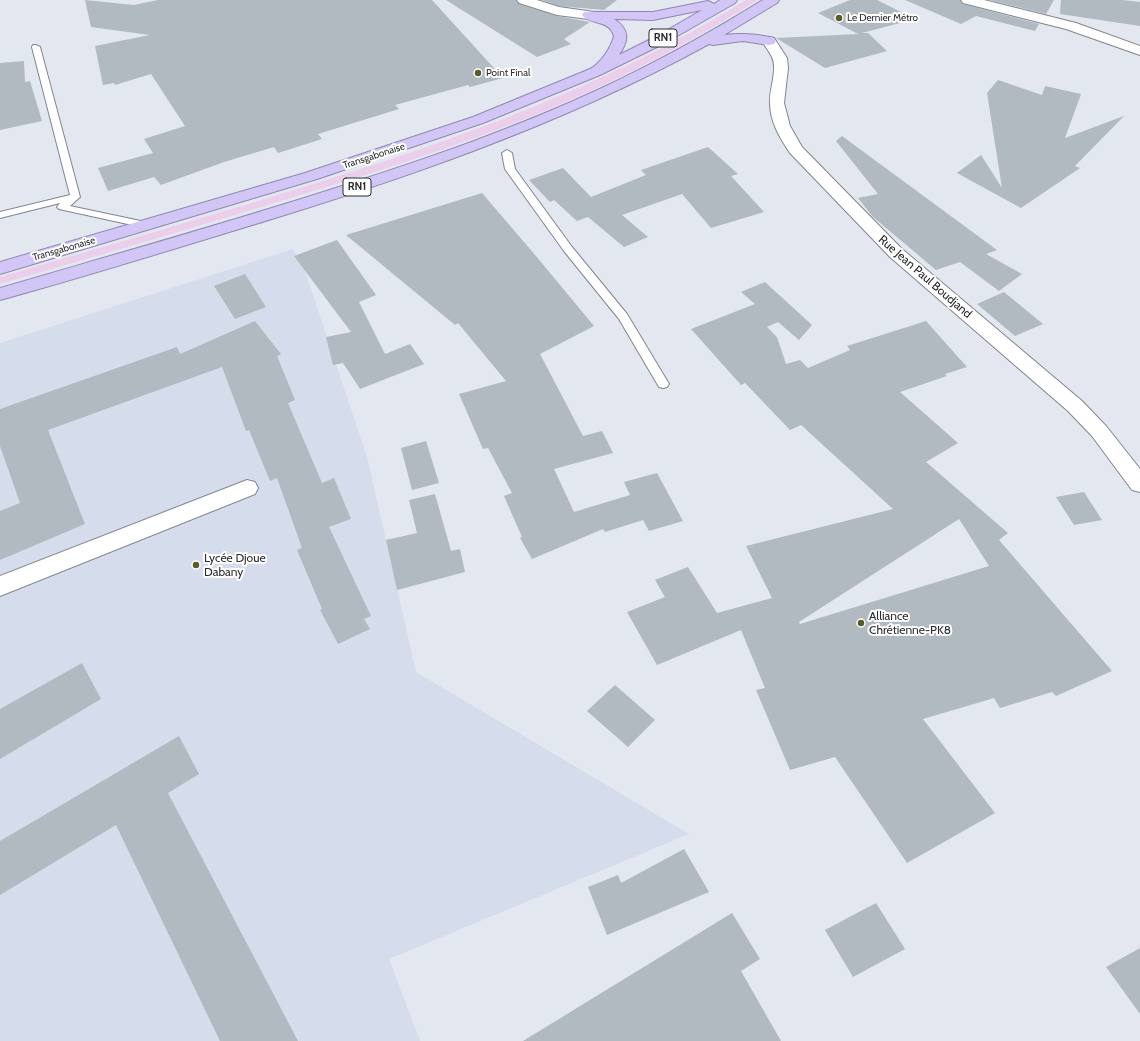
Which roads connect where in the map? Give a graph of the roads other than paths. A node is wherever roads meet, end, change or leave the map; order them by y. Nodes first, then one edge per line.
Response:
1 (524, 0) edge
2 (730, 0) edge
3 (772, 0) edge
4 (968, 0) edge
5 (589, 15) junction
6 (767, 16) dead end
7 (767, 35) joint
8 (700, 44) junction
9 (36, 47) dead end
10 (1140, 51) edge
11 (595, 72) junction
12 (506, 153) dead end
13 (75, 197) junction
14 (0, 215) edge
15 (146, 225) junction
16 (0, 268) edge
17 (0, 294) edge
18 (663, 384) dead end
19 (1140, 484) edge
20 (247, 488) dead end
21 (0, 586) edge

1 - 5 street
2 - 5 highway
2 - 11 highway, Transgabonaise / RN1
3 - 6 highway
3 - 8 highway, RN1
4 - 10 street
5 - 11 highway
7 - 8 highway
7 - 19 street, Rue Jean Paul Boudjand
8 - 17 highway, RN1
9 - 13 lane
11 - 15 highway, Transgabonaise / RN1
12 - 18 lane
13 - 14 lane
13 - 15 lane
15 - 16 highway, Transgabonaise / RN1
20 - 21 street

